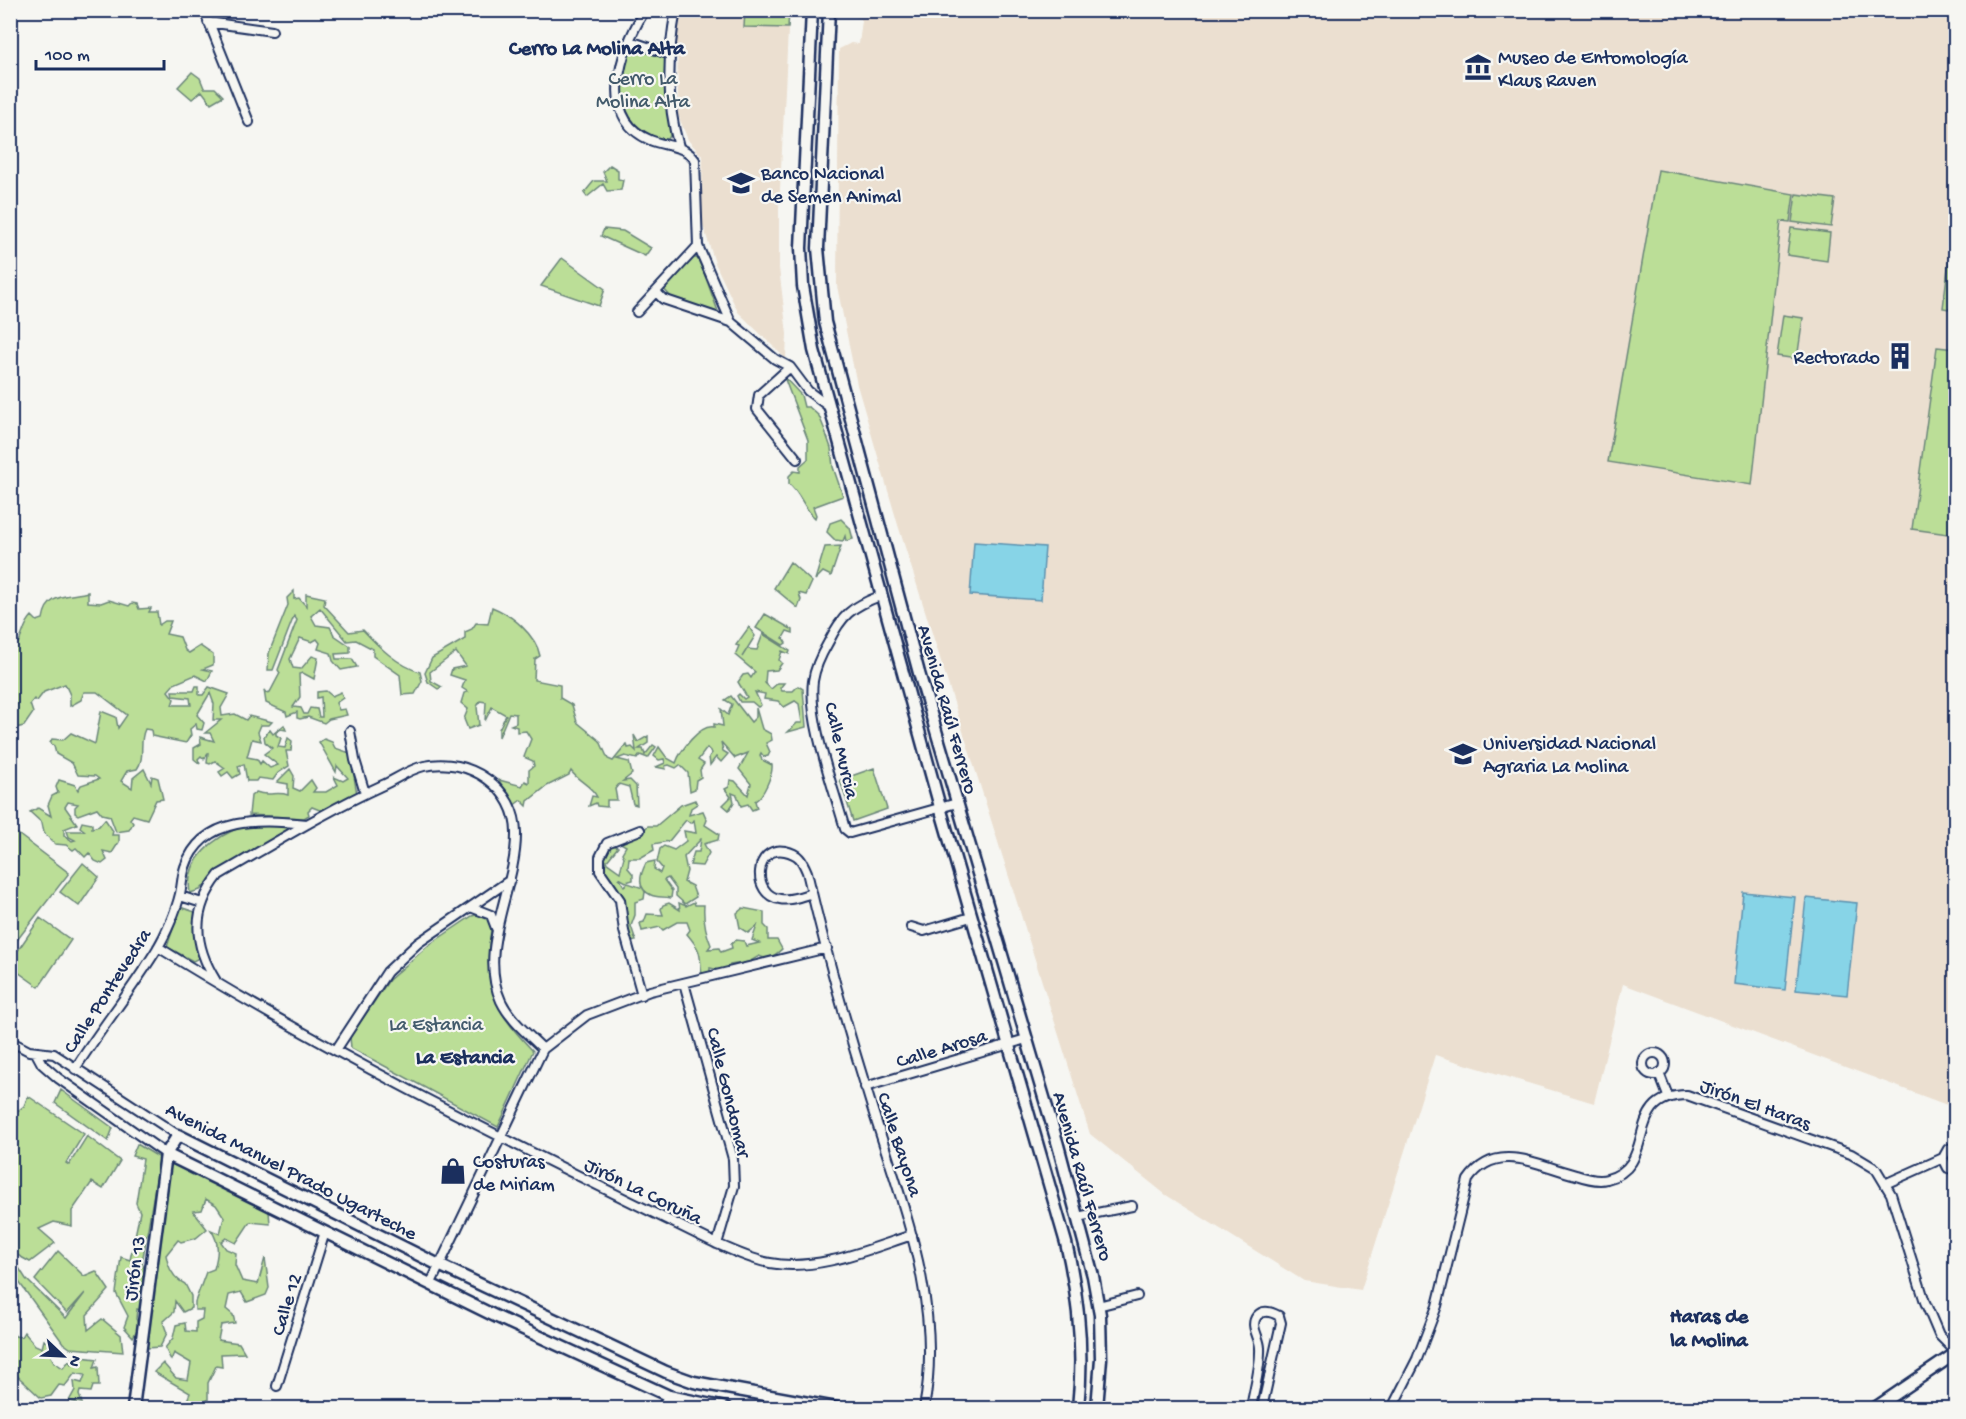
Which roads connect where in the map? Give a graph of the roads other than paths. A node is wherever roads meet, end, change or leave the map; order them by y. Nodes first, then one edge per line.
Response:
1 (204, 10) edge
2 (645, 10) edge
3 (676, 10) edge
4 (812, 10) edge
5 (829, 10) edge
6 (208, 22) junction
7 (272, 31) dead end
8 (630, 41) junction
9 (668, 54) junction
10 (249, 122) dead end
11 (679, 147) junction
12 (698, 246) junction
13 (656, 292) junction
14 (637, 312) dead end
15 (731, 322) junction
16 (790, 367) junction
17 (828, 406) junction
18 (797, 459) dead end
19 (880, 596) junction
20 (350, 731) dead end
21 (365, 793) junction
22 (957, 803) junction
23 (940, 807) junction
24 (307, 824) junction
25 (640, 830) dead end
26 (510, 880) junction
27 (812, 893) junction
28 (180, 896) junction
29 (202, 903) junction
30 (472, 908) junction
31 (971, 917) junction
32 (911, 927) dead end
33 (496, 928) junction
34 (158, 947) junction
35 (827, 948) junction
36 (684, 983) junction
37 (219, 985) junction
38 (642, 995) junction
39 (1026, 1039) junction
40 (10, 1041) edge
41 (1008, 1045) junction
42 (543, 1049) junction
43 (336, 1050) junction
44 (36, 1053) junction
45 (75, 1069) junction
46 (1659, 1073) dead end
47 (865, 1087) junction
48 (1668, 1096) junction
49 (178, 1135) junction
50 (501, 1137) junction
51 (1956, 1147) edge
52 (166, 1154) junction
53 (1943, 1158) junction
54 (1956, 1170) edge
55 (1885, 1184) junction
56 (1132, 1206) dead end
57 (1077, 1217) junction
58 (325, 1232) junction
59 (912, 1235) junction
60 (1082, 1237) junction
61 (1066, 1243) junction
62 (717, 1244) junction
63 (439, 1265) junction
64 (431, 1283) junction
65 (1137, 1296) dead end
66 (1098, 1306) junction
67 (1956, 1352) edge
68 (277, 1386) dead end
69 (1254, 1390) junction
70 (1266, 1393) junction
71 (669, 1396) junction
72 (133, 1408) edge
73 (662, 1408) edge
74 (726, 1408) edge
75 (836, 1408) edge
76 (924, 1408) edge
77 (1078, 1408) edge
78 (1097, 1408) edge
79 (1251, 1408) edge
80 (1262, 1408) edge
81 (1392, 1408) edge
82 (1875, 1408) edge

1 - 6 street
2 - 8 street
3 - 9 street
4 - 17 main road, Avenida Raúl Ferrero
5 - 22 main road, Avenida Raúl Ferrero
6 - 7 street
6 - 10 street
8 - 9 street
8 - 11 street
9 - 11 street
11 - 12 street
12 - 13 street
12 - 15 street
13 - 14 street
13 - 15 street
15 - 16 street
16 - 17 street
16 - 18 street
17 - 19 main road, Avenida Raúl Ferrero
19 - 23 main road, Avenida Raúl Ferrero
19 - 23 street, Calle Murcia
20 - 21 street
21 - 24 street
21 - 26 street
22 - 23 street
22 - 39 main road, Avenida Raúl Ferrero
23 - 31 main road, Avenida Raúl Ferrero
24 - 28 street, Calle Pontevedra
24 - 29 street
25 - 38 street
26 - 30 street
26 - 33 street
27 - 27 street, Calle Bayona
27 - 35 street, Calle Bayona
28 - 29 street
28 - 34 street, Calle Pontevedra
29 - 37 street
30 - 33 street
30 - 43 street
31 - 32 street
31 - 41 main road, Avenida Raúl Ferrero
33 - 42 street
34 - 37 street, Jirón La Coruña
34 - 45 street, Calle Pontevedra
35 - 36 street
35 - 47 street, Calle Bayona
36 - 38 street
36 - 62 street, Calle Gondomar
37 - 43 street, Jirón La Coruña
38 - 42 street
39 - 41 street, Calle Arosa
39 - 57 main road, Avenida Raúl Ferrero
40 - 44 street
41 - 47 street, Calle Arosa
41 - 61 main road, Avenida Raúl Ferrero
42 - 50 street
43 - 50 street, Jirón La Coruña
44 - 45 street, Avenida Manuel Prado Ugarteche
44 - 52 street, Avenida Manuel Prado Ugarteche
45 - 49 street, Avenida Manuel Prado Ugarteche
46 - 48 street
47 - 59 street, Calle Bayona
48 - 55 street, Jirón El Haras
48 - 81 street, Jirón El Haras
49 - 52 main road, Jirón 13
49 - 63 main road, Avenida Manuel Prado Ugarteche
50 - 62 street, Jirón La Coruña
50 - 63 street
51 - 53 street
52 - 58 main road, Avenida Manuel Prado Ugarteche
52 - 72 main road, Jirón 13
53 - 54 street
53 - 55 street
55 - 67 street, Jirón El Haras
56 - 57 street
57 - 60 main road, Avenida Raúl Ferrero
58 - 64 main road, Avenida Manuel Prado Ugarteche
58 - 68 street, Calle 12
59 - 62 street, Jirón La Coruña
59 - 76 street, Calle Bayona
60 - 61 main road
60 - 66 main road, Avenida Raúl Ferrero
61 - 77 main road, Avenida Raúl Ferrero
63 - 64 street
63 - 75 main road, Avenida Manuel Prado Ugarteche
64 - 71 main road, Avenida Manuel Prado Ugarteche
65 - 66 street
66 - 78 main road, Avenida Raúl Ferrero
67 - 82 main road
69 - 70 street
69 - 70 street
69 - 79 street
70 - 80 street
71 - 73 street
71 - 74 main road, Avenida Manuel Prado Ugarteche

